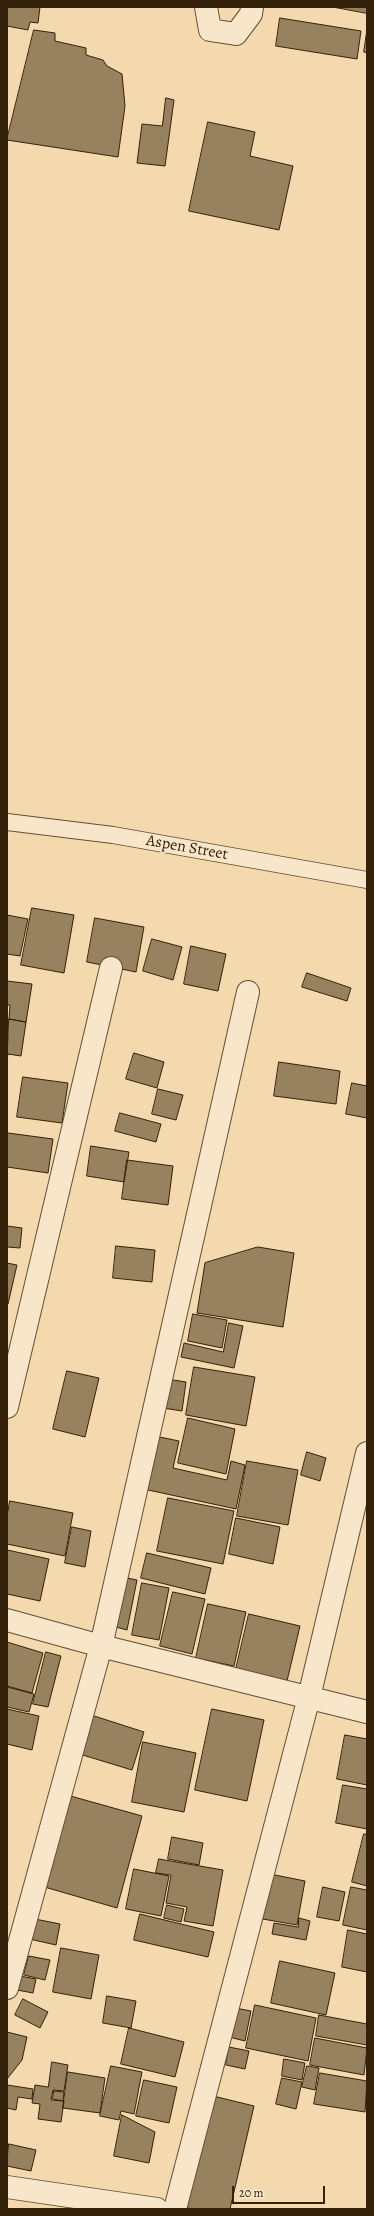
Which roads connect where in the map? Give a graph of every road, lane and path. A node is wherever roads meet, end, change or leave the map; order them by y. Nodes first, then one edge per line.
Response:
1 (206, 7) edge
2 (252, 7) edge
3 (7, 822) edge
4 (367, 880) edge
5 (111, 968) dead end
6 (248, 992) dead end
7 (7, 1407) edge
8 (367, 1453) edge
9 (7, 1620) edge
10 (101, 1646) junction
11 (309, 1697) junction
12 (367, 1712) edge
13 (7, 1988) edge
14 (7, 2187) edge
15 (90, 2204) edge
16 (157, 2209) edge
17 (175, 2209) edge

1 - 2 street
3 - 4 lane, Aspen Street
5 - 7 street
6 - 10 street
8 - 11 street
9 - 10 street
10 - 11 street
10 - 13 street
11 - 12 street
11 - 17 street
14 - 15 street
15 - 16 street

